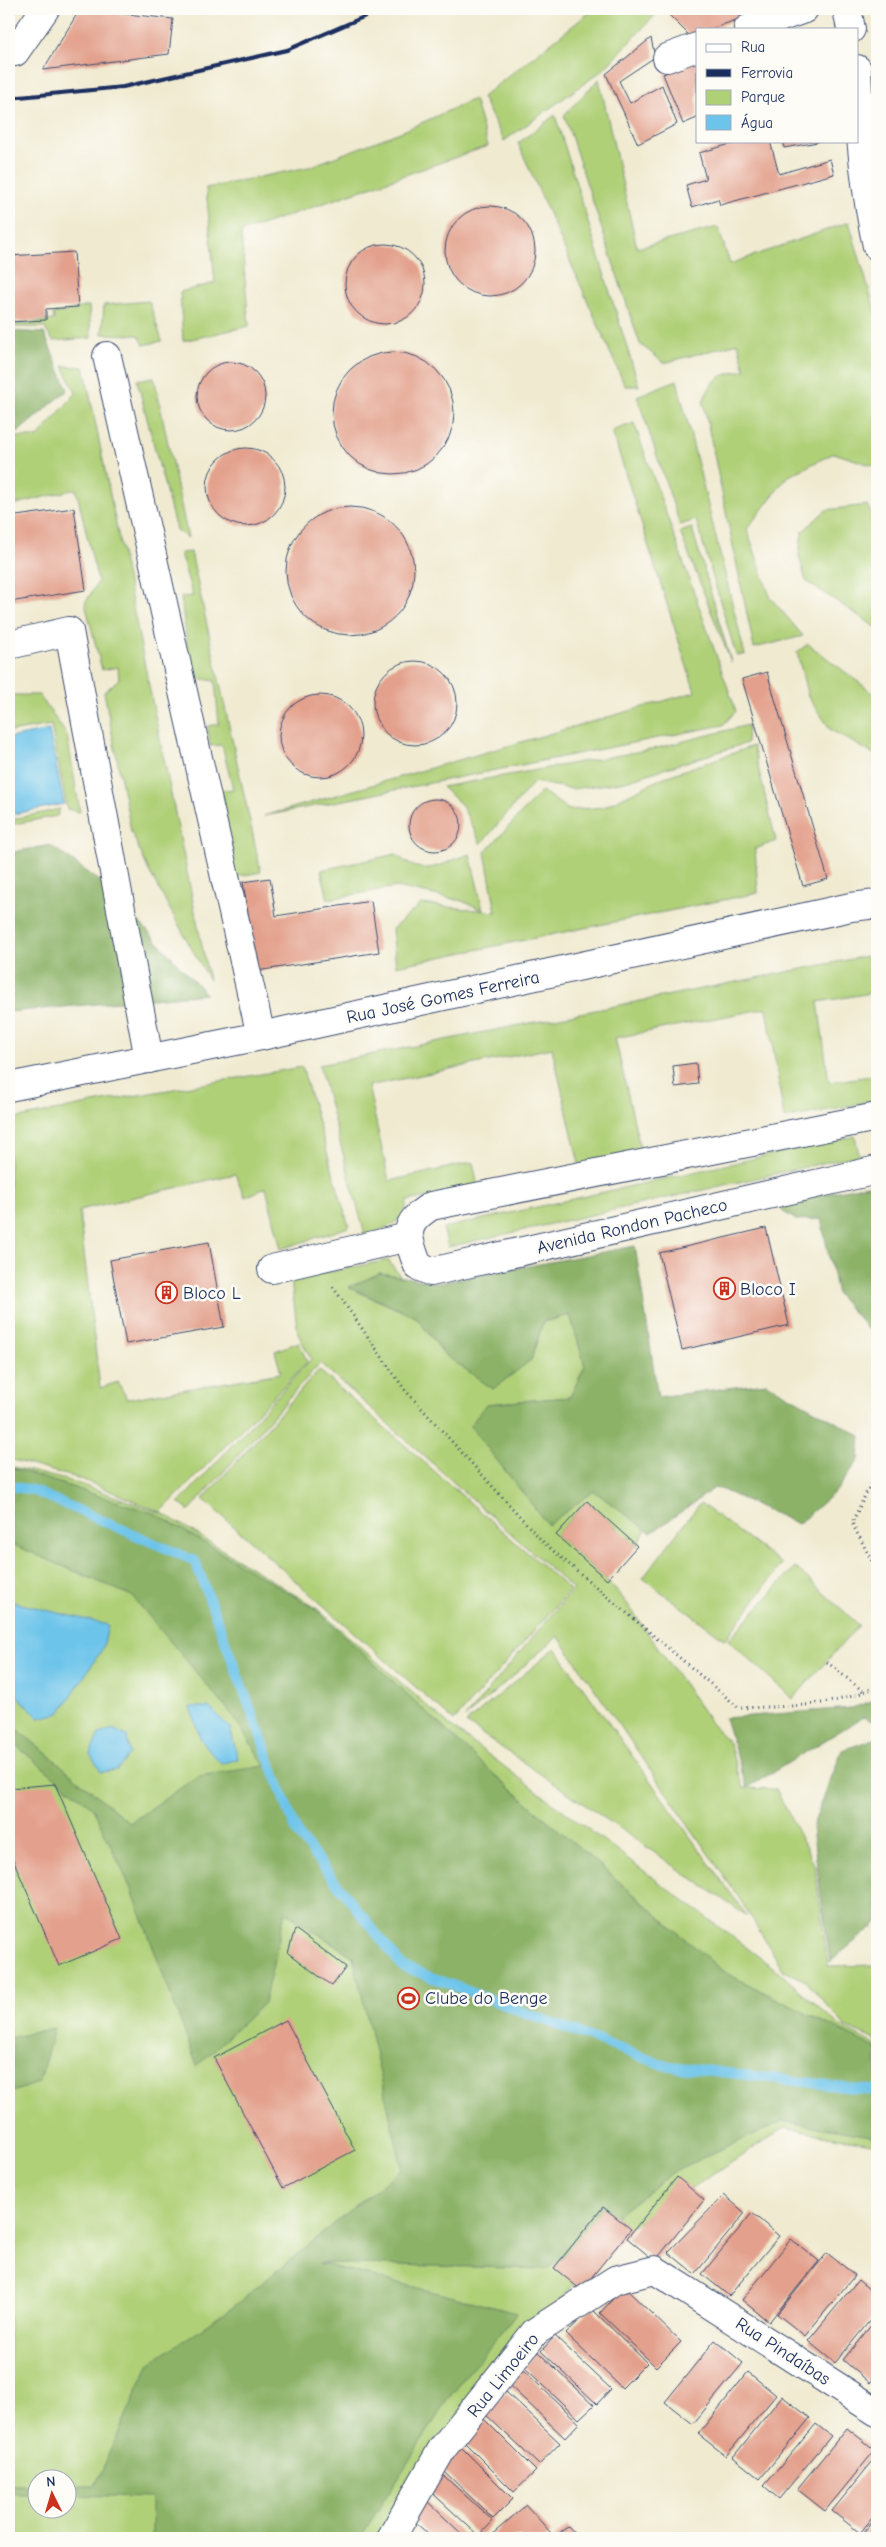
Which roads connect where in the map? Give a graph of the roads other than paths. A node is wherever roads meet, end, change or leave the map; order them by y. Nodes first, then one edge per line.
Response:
1 (45, 9) edge
2 (804, 9) edge
3 (847, 9) edge
4 (751, 28) edge
5 (851, 28) edge
6 (696, 47) edge
7 (9, 53) edge
8 (858, 56) edge
9 (667, 58) dead end
10 (877, 73) edge
11 (858, 94) edge
12 (877, 246) edge
13 (107, 356) dead end
14 (9, 645) edge
15 (877, 904) edge
16 (261, 1036) junction
17 (149, 1059) junction
18 (9, 1087) edge
19 (876, 1124) edge
20 (877, 1170) edge
21 (408, 1237) junction
22 (272, 1270) dead end
23 (688, 2291) joint
24 (877, 2412) edge
25 (395, 2537) edge

1 - 7 street
2 - 4 street
3 - 5 street
6 - 9 street
8 - 10 street
11 - 12 street
13 - 16 street
14 - 17 street
15 - 16 street, Rua José Gomes Ferreira
16 - 17 street, Rua José Gomes Ferreira
17 - 18 street, Rua José Gomes Ferreira
19 - 21 street
20 - 21 street, Avenida Rondon Pacheco
21 - 22 street
23 - 24 street, Rua Pindaíbas
23 - 25 street, Rua Limoeiro

